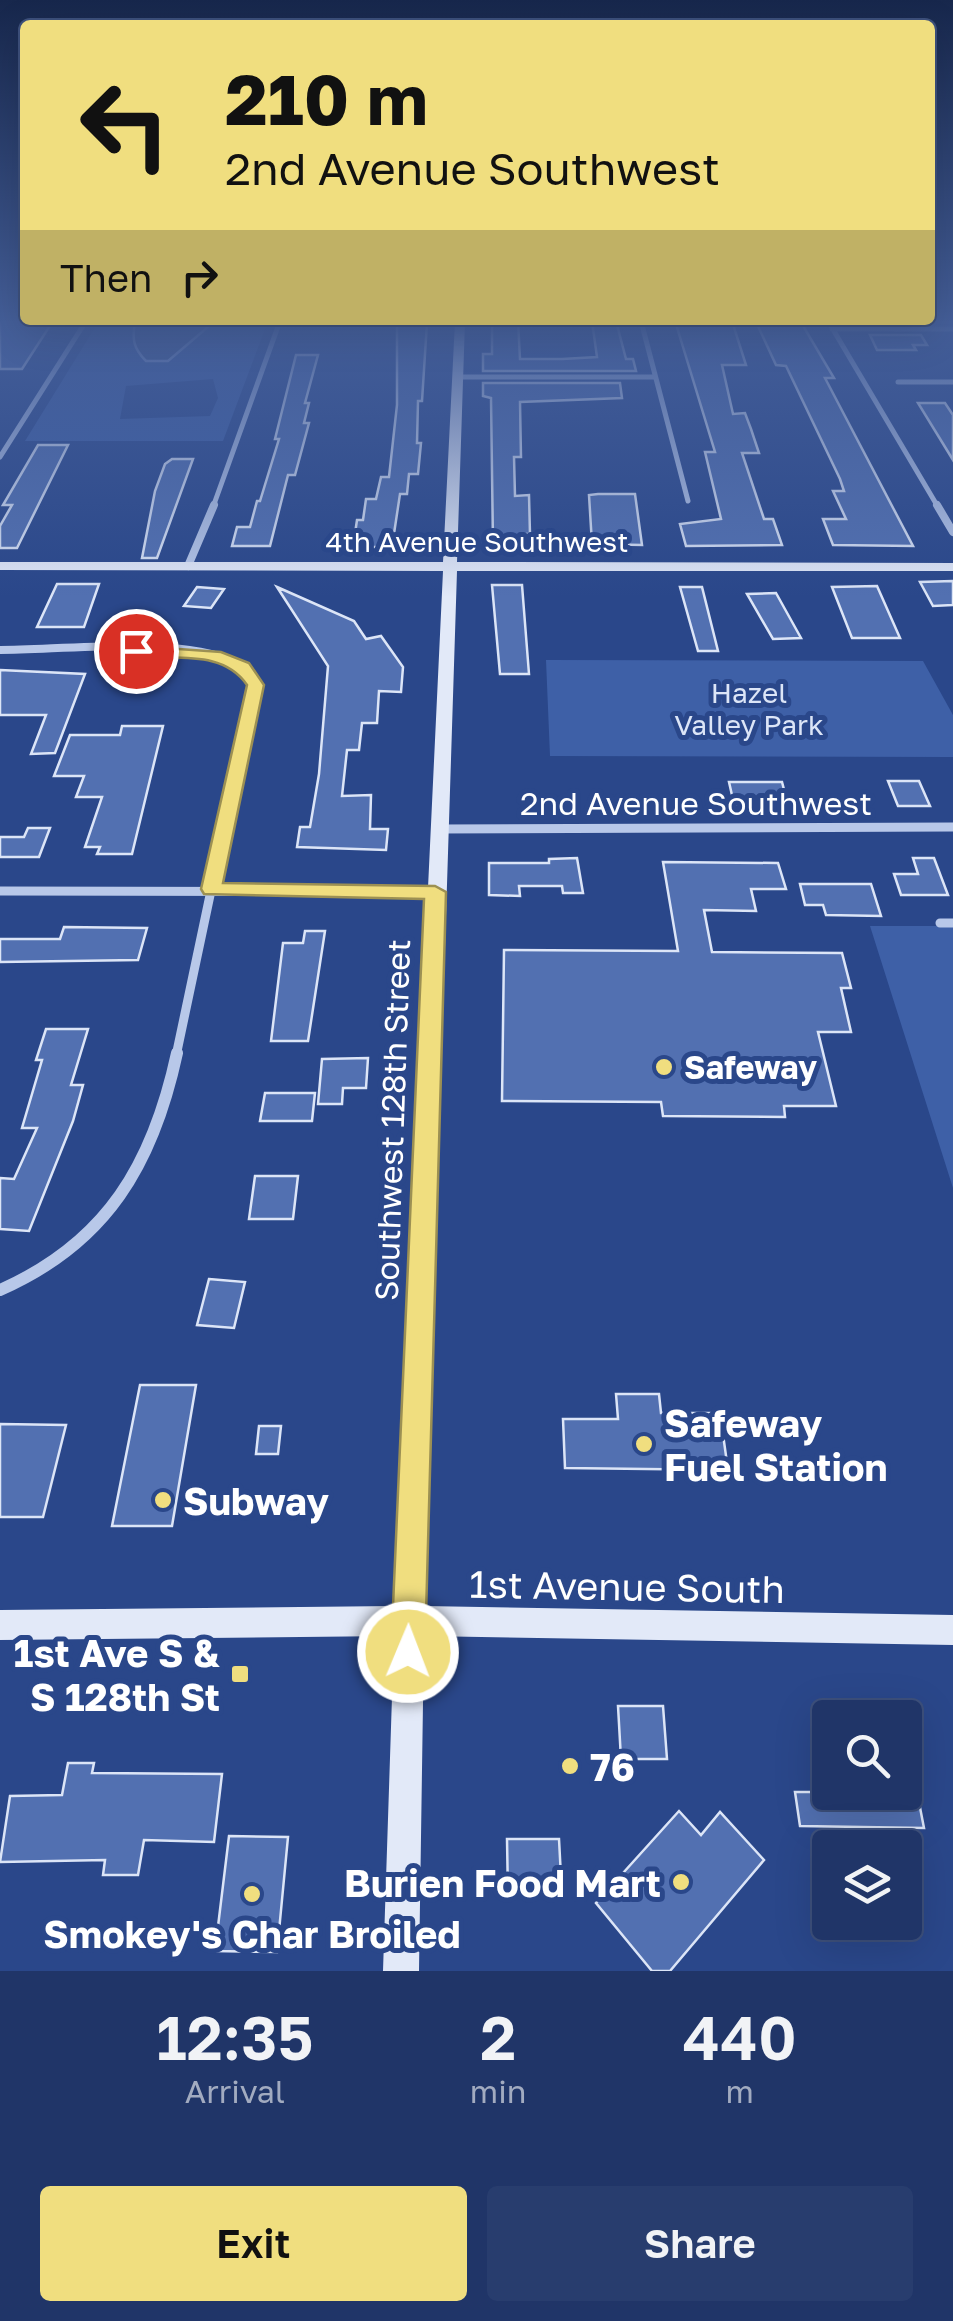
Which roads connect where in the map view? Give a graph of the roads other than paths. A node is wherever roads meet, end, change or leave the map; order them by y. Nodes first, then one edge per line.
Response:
1 (27, 413) edge
2 (247, 413) edge
3 (457, 413) edge
4 (663, 413) edge
5 (882, 413) edge
6 (0, 456) edge
7 (688, 501) dead end
8 (953, 532) edge
9 (451, 565) junction
10 (0, 566) edge
11 (188, 566) junction
12 (953, 566) edge
13 (0, 650) edge
14 (953, 826) edge
15 (440, 829) junction
16 (211, 889) junction
17 (0, 891) edge
18 (435, 892) junction
19 (940, 923) dead end
20 (953, 923) edge
21 (0, 1290) edge
22 (408, 1621) junction
23 (0, 1624) edge
24 (953, 1630) edge
25 (402, 1971) edge

1 - 6 street
2 - 11 street
3 - 9 main road, Southwest 128th Street
4 - 7 street
5 - 8 street
9 - 11 main road, 4th Avenue Southwest
9 - 12 main road, 4th Avenue Southwest
9 - 15 main road, Southwest 128th Street
10 - 11 main road, 4th Avenue Southwest
13 - 16 street
14 - 15 street, 2nd Avenue Southwest
15 - 18 main road, Southwest 128th Street
16 - 17 street
16 - 18 street
16 - 21 street
18 - 22 main road, Southwest 128th Street
19 - 20 street
22 - 23 main road, 1st Avenue South
22 - 24 main road, 1st Avenue South
22 - 25 main road, Southwest 128th Street

